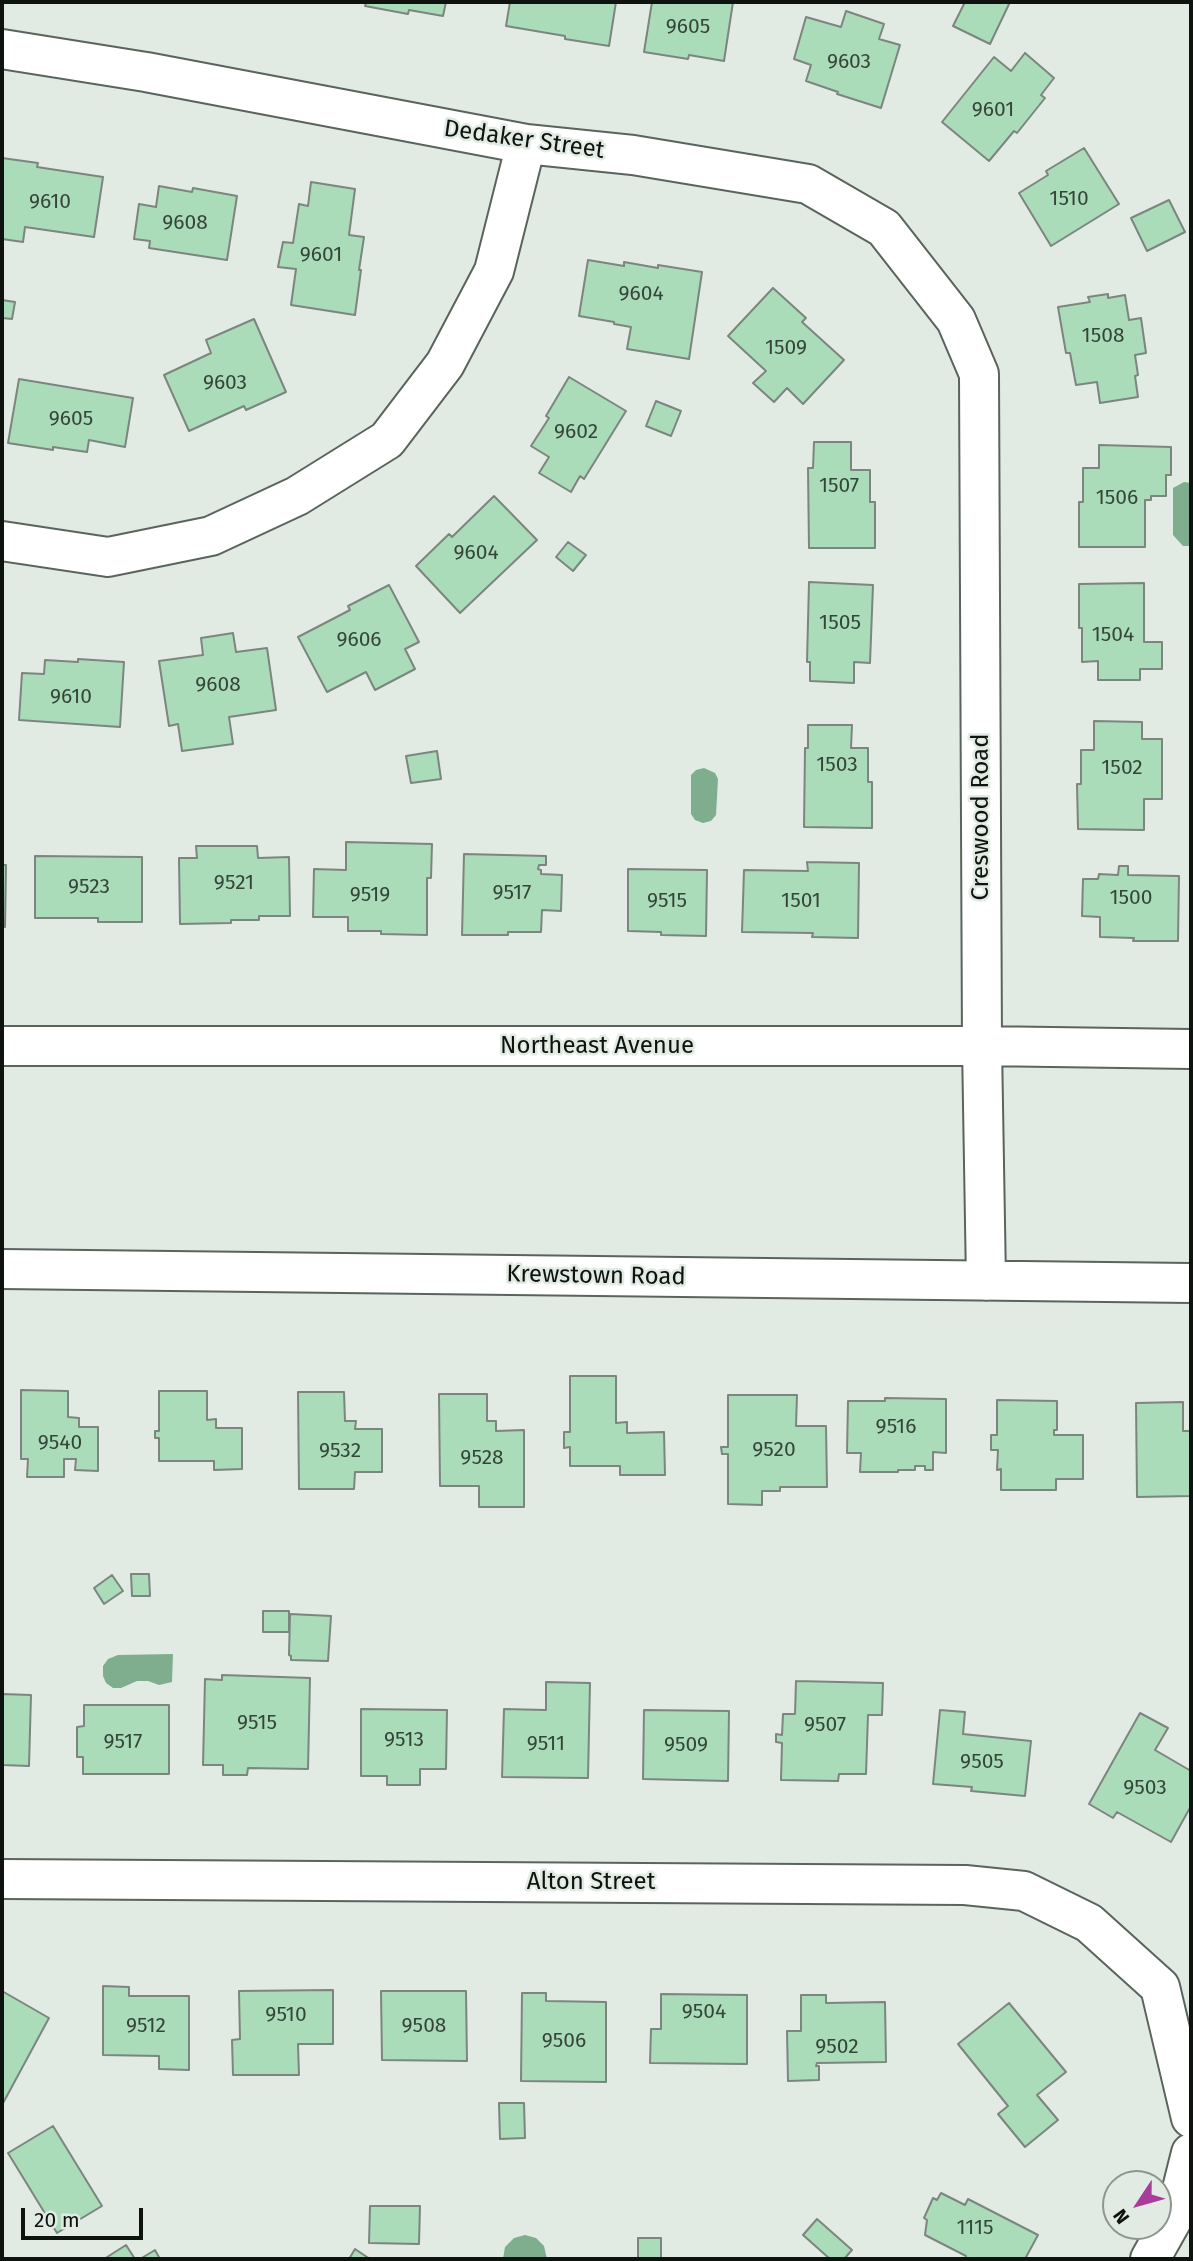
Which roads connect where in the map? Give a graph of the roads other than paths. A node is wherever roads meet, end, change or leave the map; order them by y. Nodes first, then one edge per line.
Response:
1 (2, 49) edge
2 (526, 144) junction
3 (970, 355) joint
4 (2, 541) edge
5 (2, 1046) edge
6 (982, 1046) junction
7 (1191, 1049) edge
8 (2, 1269) edge
9 (986, 1281) junction
10 (1191, 1283) edge
11 (2, 1878) edge
12 (1191, 2118) edge
13 (1191, 2153) edge
14 (1150, 2259) edge

1 - 2 street, Dedaker Street
2 - 3 street, Dedaker Street
2 - 4 street
3 - 6 street, Creswood Road
5 - 6 street, Northeast Avenue
6 - 7 street, Northeast Avenue
6 - 9 street, Creswood Road
8 - 9 street, Krewstown Road
9 - 10 street, Krewstown Road
11 - 12 street, Alton Street
13 - 14 street

